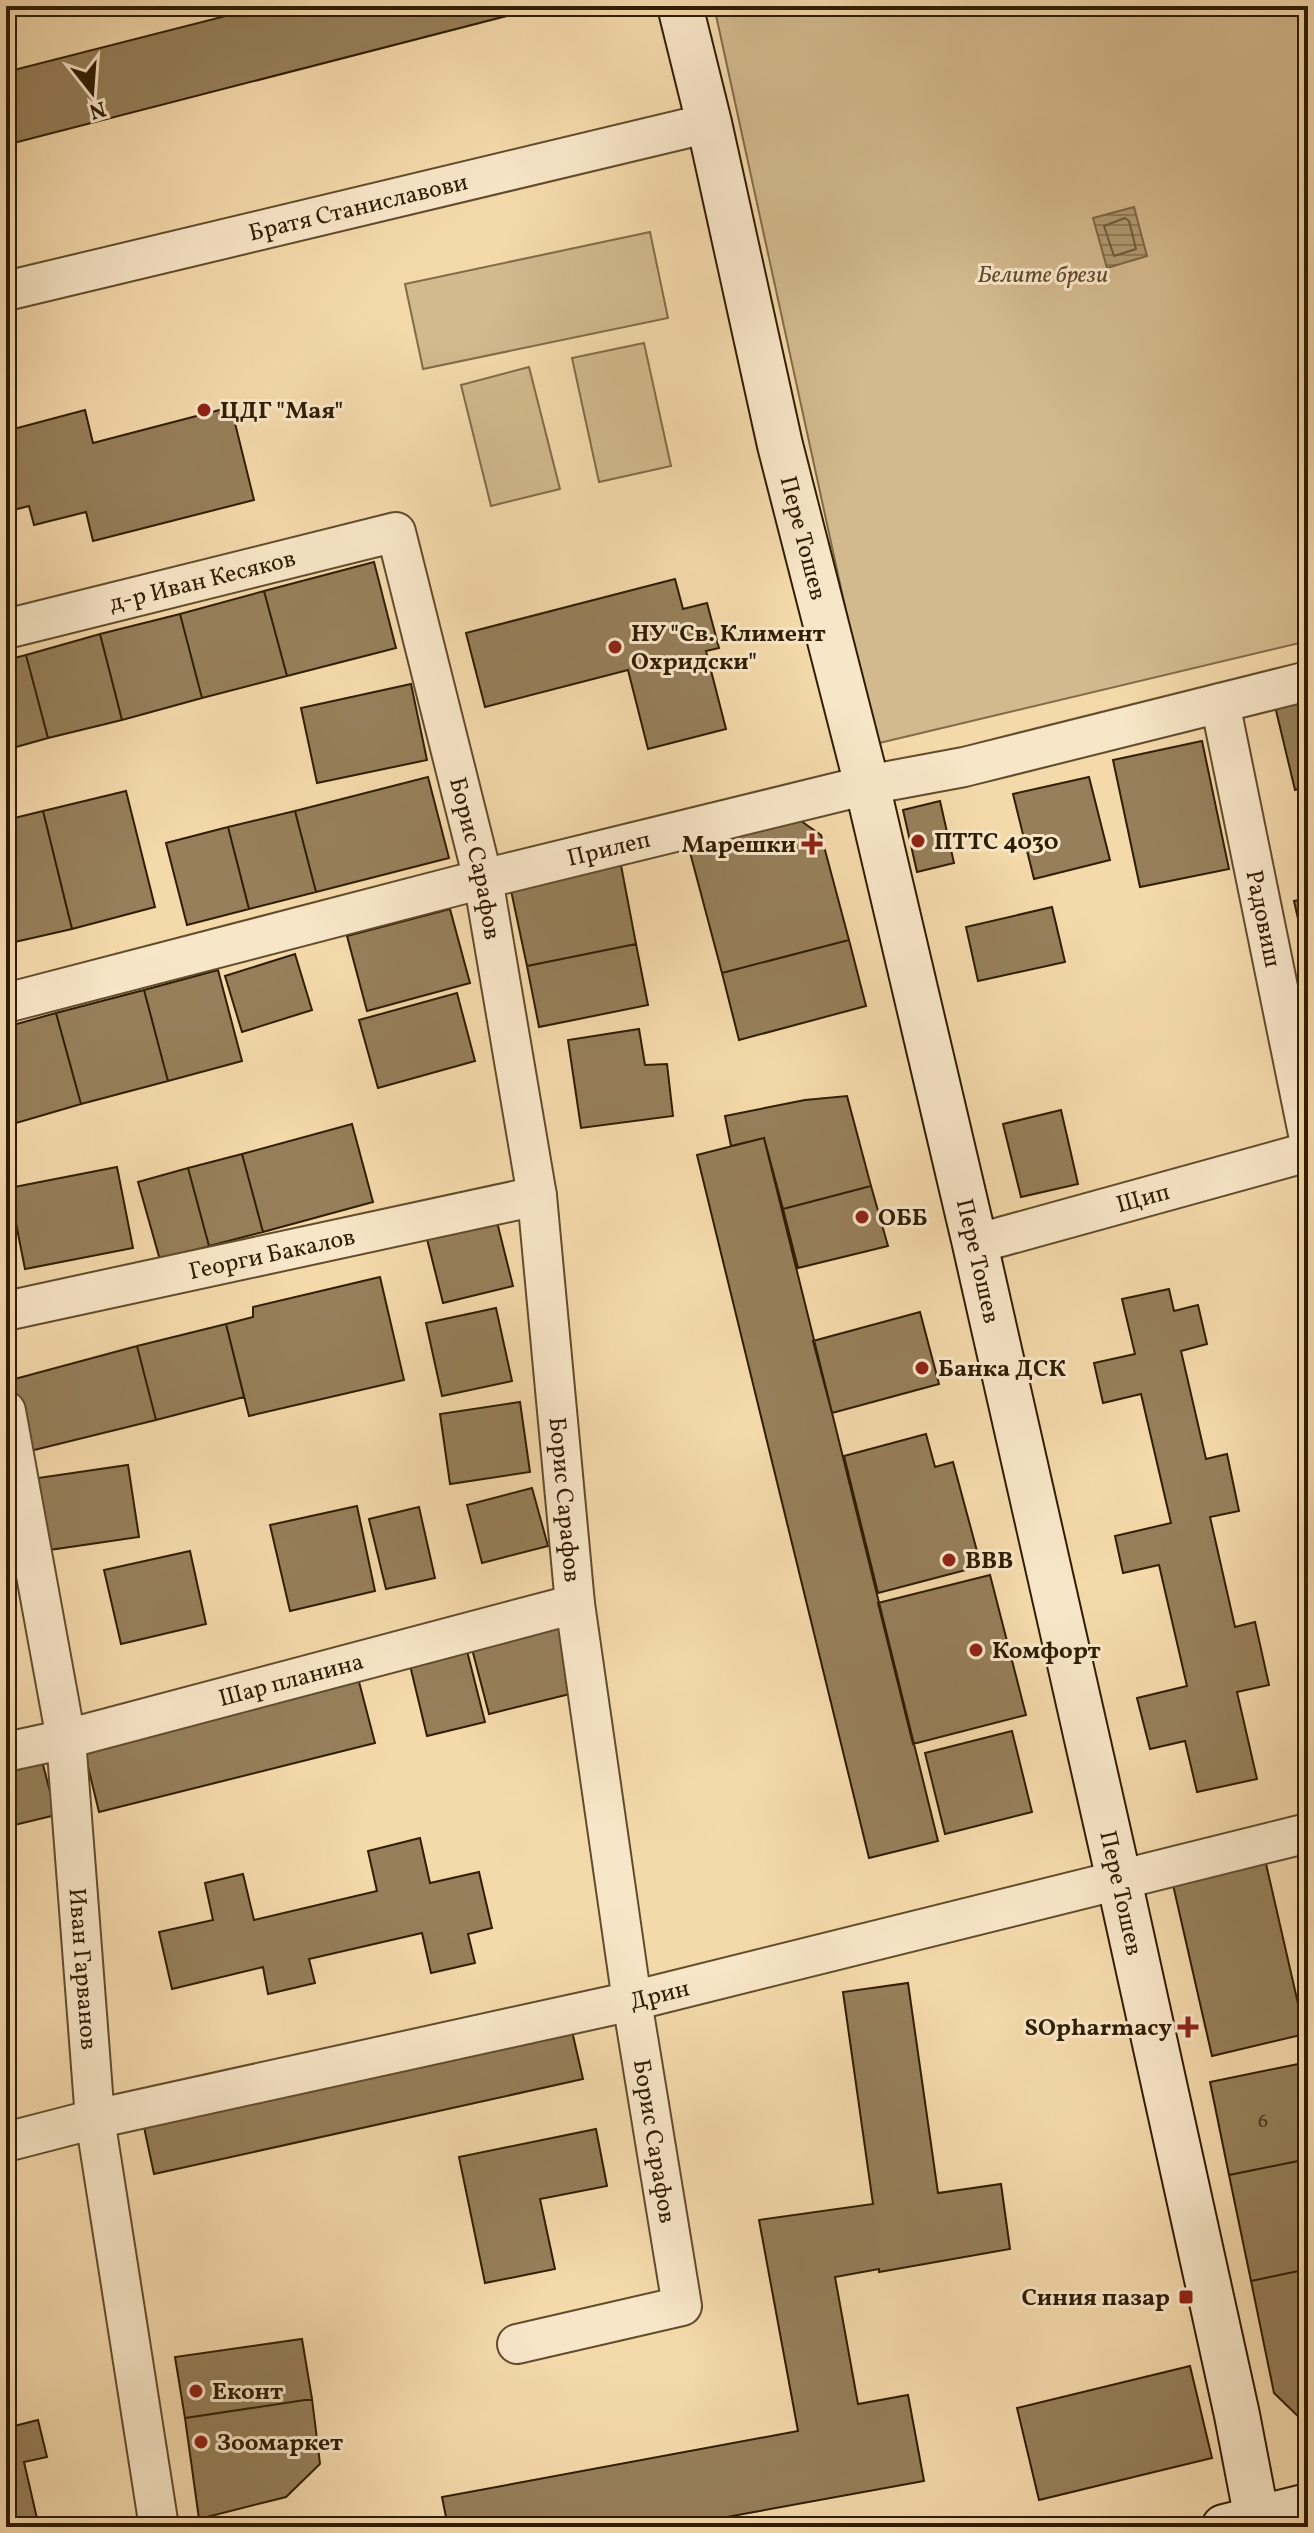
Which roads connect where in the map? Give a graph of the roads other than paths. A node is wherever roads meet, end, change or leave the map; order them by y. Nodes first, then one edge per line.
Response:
1 (680, 6) edge
2 (709, 123) junction
3 (6, 291) edge
4 (396, 532) joint
5 (6, 629) edge
6 (1308, 681) edge
7 (1220, 703) junction
8 (867, 785) junction
9 (483, 879) junction
10 (6, 1003) edge
11 (1308, 1134) edge
12 (1308, 1152) edge
13 (537, 1196) junction
14 (975, 1244) junction
15 (6, 1311) edge
16 (6, 1411) edge
17 (575, 1604) junction
18 (66, 1739) junction
19 (6, 1752) edge
20 (1308, 1833) edge
21 (1119, 1880) junction
22 (632, 2001) junction
23 (95, 2119) junction
24 (6, 2142) edge
25 (517, 2344) dead end
26 (1308, 2506) edge
27 (1244, 2524) edge
28 (159, 2527) edge

1 - 2 street, Пере Тошев
2 - 3 street, Братя Станиславови
2 - 8 street, Пере Тошев
4 - 5 street, д-р Иван Кесяков
4 - 9 street, Борис Сарафов
6 - 7 street, Прилеп
7 - 8 street, Прилеп
7 - 11 street, Радовиш
8 - 9 street, Прилеп
8 - 14 street, Пере Тошев
9 - 10 street, Прилеп
9 - 13 street, Борис Сарафов
12 - 14 street, Щип
13 - 15 street, Георги Бакалов
13 - 17 street, Борис Сарафов
14 - 21 street, Пере Тошев
16 - 18 street, Иван Гарванов
17 - 18 street, Шар планина
17 - 22 street, Борис Сарафов
18 - 19 street, Шар планина
18 - 23 street, Иван Гарванов
20 - 21 street, Дрин
21 - 22 street, Дрин
21 - 27 street, Пере Тошев
22 - 23 street, Дрин
22 - 25 street, Борис Сарафов
23 - 24 street, Дрин
23 - 28 street, Иван Гарванов
26 - 27 street

